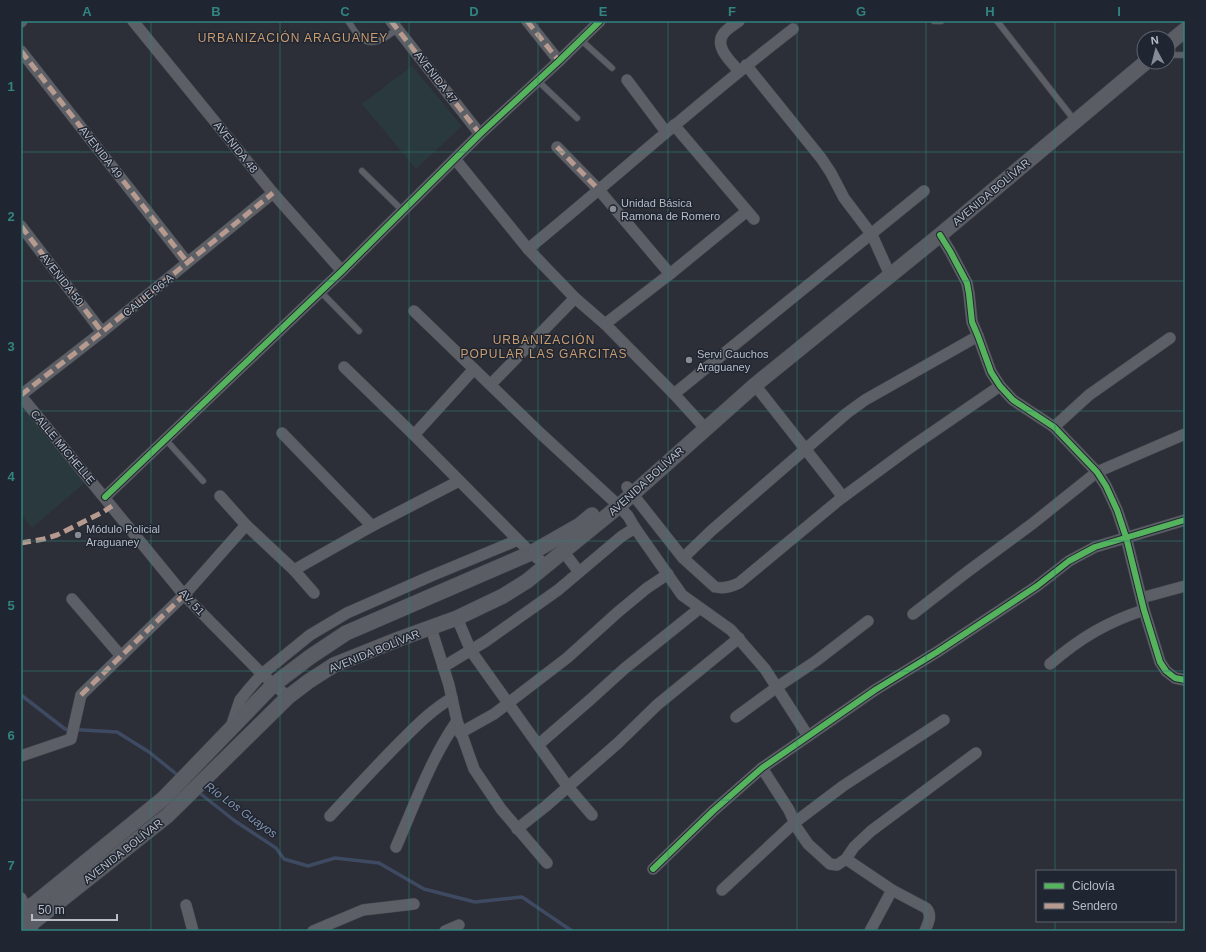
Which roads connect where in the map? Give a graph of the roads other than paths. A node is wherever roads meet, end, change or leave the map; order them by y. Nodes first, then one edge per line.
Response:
1 (133, 21) edge
2 (348, 21) edge
3 (527, 21) edge
4 (600, 21) edge
5 (739, 21) edge
6 (934, 21) edge
7 (941, 21) edge
8 (997, 21) edge
9 (394, 25) edge
10 (793, 29) dead end
11 (1185, 30) edge
12 (1176, 37) edge
13 (581, 40) junction
14 (21, 51) edge
15 (559, 62) junction
16 (612, 68) dead end
17 (742, 68) junction
18 (1136, 70) edge
19 (627, 80) dead end
20 (538, 81) junction
21 (577, 118) dead end
22 (1075, 121) junction
23 (670, 128) junction
24 (480, 134) junction
25 (557, 147) dead end
26 (455, 159) junction
27 (362, 171) dead end
28 (599, 190) junction
29 (924, 191) dead end
30 (273, 193) junction
31 (403, 211) junction
32 (21, 226) edge
33 (872, 234) junction
34 (940, 235) junction
35 (528, 249) junction
36 (187, 262) junction
37 (342, 271) junction
38 (670, 274) junction
39 (890, 275) junction
40 (321, 292) junction
41 (575, 298) junction
42 (414, 311) dead end
43 (605, 324) junction
44 (359, 331) dead end
45 (102, 332) junction
46 (978, 336) junction
47 (1170, 338) dead end
48 (344, 367) dead end
49 (474, 369) junction
50 (491, 384) junction
51 (755, 385) junction
52 (1000, 386) junction
53 (674, 394) junction
54 (21, 396) edge
55 (1054, 427) junction
56 (705, 428) junction
57 (282, 434) dead end
58 (1185, 434) edge
59 (414, 435) junction
60 (166, 440) junction
61 (805, 450) junction
62 (1097, 472) junction
63 (203, 481) dead end
64 (458, 481) junction
65 (630, 491) junction
66 (220, 496) dead end
67 (105, 497) junction
68 (844, 497) junction
69 (615, 503) junction
70 (1185, 520) edge
71 (246, 526) junction
72 (372, 526) junction
73 (635, 528) junction
74 (1126, 537) junction
75 (518, 540) junction
76 (563, 551) junction
77 (530, 553) junction
78 (683, 558) junction
79 (546, 565) junction
80 (294, 570) junction
81 (579, 572) junction
82 (668, 574) junction
83 (431, 576) junction
84 (1185, 586) edge
85 (314, 592) dead end
86 (440, 592) junction
87 (184, 595) junction
88 (1141, 598) junction
89 (72, 599) dead end
90 (700, 608) junction
91 (1144, 610) junction
92 (913, 614) dead end
93 (457, 618) junction
94 (868, 621) dead end
95 (431, 628) junction
96 (738, 638) junction
97 (471, 650) junction
98 (121, 656) junction
99 (1050, 664) dead end
100 (443, 666) junction
101 (262, 674) junction
102 (1185, 680) edge
103 (273, 686) junction
104 (777, 687) junction
105 (288, 697) junction
106 (452, 698) junction
107 (509, 703) junction
108 (736, 717) dead end
109 (944, 720) dead end
110 (457, 721) junction
111 (230, 731) junction
112 (460, 733) junction
113 (808, 736) junction
114 (538, 745) junction
115 (976, 753) dead end
116 (21, 756) edge
117 (762, 768) junction
118 (568, 787) junction
119 (592, 815) dead end
120 (330, 816) dead end
121 (794, 823) junction
122 (517, 829) junction
123 (396, 847) dead end
124 (846, 860) junction
125 (547, 863) dead end
126 (654, 869) dead end
127 (722, 890) dead end
128 (892, 890) junction
129 (414, 904) dead end
130 (186, 905) dead end
131 (22, 906) edge
132 (459, 925) dead end
133 (28, 927) edge
134 (193, 931) edge
135 (313, 931) edge
136 (445, 931) edge
137 (870, 931) edge
138 (925, 931) edge

1 - 30 street, AVENIDA 48
2 - 9 lane
3 - 15 street
4 - 13 street
5 - 17 street
6 - 7 lane
8 - 22 lane
9 - 24 street, AVENIDA 47
10 - 17 street
11 - 12 main road
13 - 15 street
13 - 16 lane
14 - 36 street, AVENIDA 49
15 - 20 street
17 - 23 street
17 - 33 street
18 - 22 main road, AVENIDA BOLÍVAR
19 - 23 street
20 - 21 lane
20 - 24 street
22 - 34 main road, AVENIDA BOLÍVAR
23 - 28 street
23 - 38 street
24 - 26 street
25 - 28 street
26 - 31 street
26 - 35 street
27 - 31 lane
28 - 35 street
28 - 38 street
29 - 33 street
30 - 36 street, CALLE 96-A
30 - 37 street, AVENIDA 48
31 - 37 street
32 - 45 street, AVENIDA 50
33 - 39 street
33 - 53 street
34 - 39 main road, AVENIDA BOLÍVAR
34 - 46 street
35 - 41 street
36 - 45 street, CALLE 96-A
37 - 40 street
38 - 43 street
39 - 51 main road, AVENIDA BOLÍVAR
40 - 44 lane
40 - 60 street
41 - 43 street
41 - 50 street
42 - 49 street
43 - 53 street
45 - 54 street, CALLE 96-A
46 - 52 street
46 - 61 street
47 - 55 street
48 - 59 street
49 - 50 street
49 - 59 street
50 - 69 street
51 - 56 main road, AVENIDA BOLÍVAR
51 - 61 street
52 - 55 street
52 - 68 street
53 - 56 street
54 - 67 street, CALLE MICHELLE
55 - 62 street
56 - 65 main road, AVENIDA BOLÍVAR
57 - 72 street
58 - 62 street
59 - 64 street
60 - 63 lane
60 - 67 street
61 - 68 street
61 - 78 street
62 - 74 street
62 - 92 street
64 - 72 street
64 - 75 street
65 - 69 main road, AVENIDA BOLÍVAR
65 - 78 street
66 - 71 street
67 - 87 street, AV. 51
68 - 78 street
69 - 73 street
69 - 76 main road, AVENIDA BOLÍVAR
69 - 77 main road, AVENIDA BOLÍVAR
70 - 74 street
71 - 80 street
71 - 87 street
72 - 80 street
73 - 81 street
73 - 82 street
74 - 88 street
74 - 113 street
75 - 77 street
75 - 83 street
76 - 79 main road, AVENIDA BOLÍVAR
76 - 81 street
77 - 79 street
77 - 86 main road, AVENIDA BOLÍVAR
79 - 93 main road, AVENIDA BOLÍVAR
80 - 85 street
81 - 97 street
82 - 90 street
82 - 107 street
83 - 86 street
83 - 101 street
84 - 88 street
86 - 103 main road, AVENIDA BOLÍVAR
87 - 98 street
87 - 101 street, AV. 51
88 - 91 street
89 - 98 street
90 - 96 street
90 - 114 street
91 - 99 street
91 - 102 street
93 - 95 main road, AVENIDA BOLÍVAR
93 - 97 street
94 - 104 street
95 - 100 street
95 - 105 main road, AVENIDA BOLÍVAR
96 - 104 street
96 - 118 street
97 - 100 street
97 - 107 street
98 - 116 street
100 - 106 street
101 - 103 street, AV. 51
101 - 111 street
103 - 105 street, AV. 51
103 - 111 main road, AVENIDA BOLÍVAR
104 - 108 street
104 - 113 street
105 - 133 main road, AVENIDA BOLÍVAR
106 - 110 street
106 - 120 street
107 - 112 street
107 - 114 street
109 - 121 street
110 - 112 street
110 - 123 street
111 - 131 main road, AVENIDA BOLÍVAR
112 - 122 street
113 - 117 street
114 - 118 street
115 - 124 street
117 - 121 street
117 - 126 street
118 - 119 street
118 - 122 street
121 - 124 street
121 - 127 street
122 - 125 street
124 - 128 street
128 - 137 street
128 - 138 street
129 - 135 street
130 - 134 street
131 - 133 street
132 - 136 street

